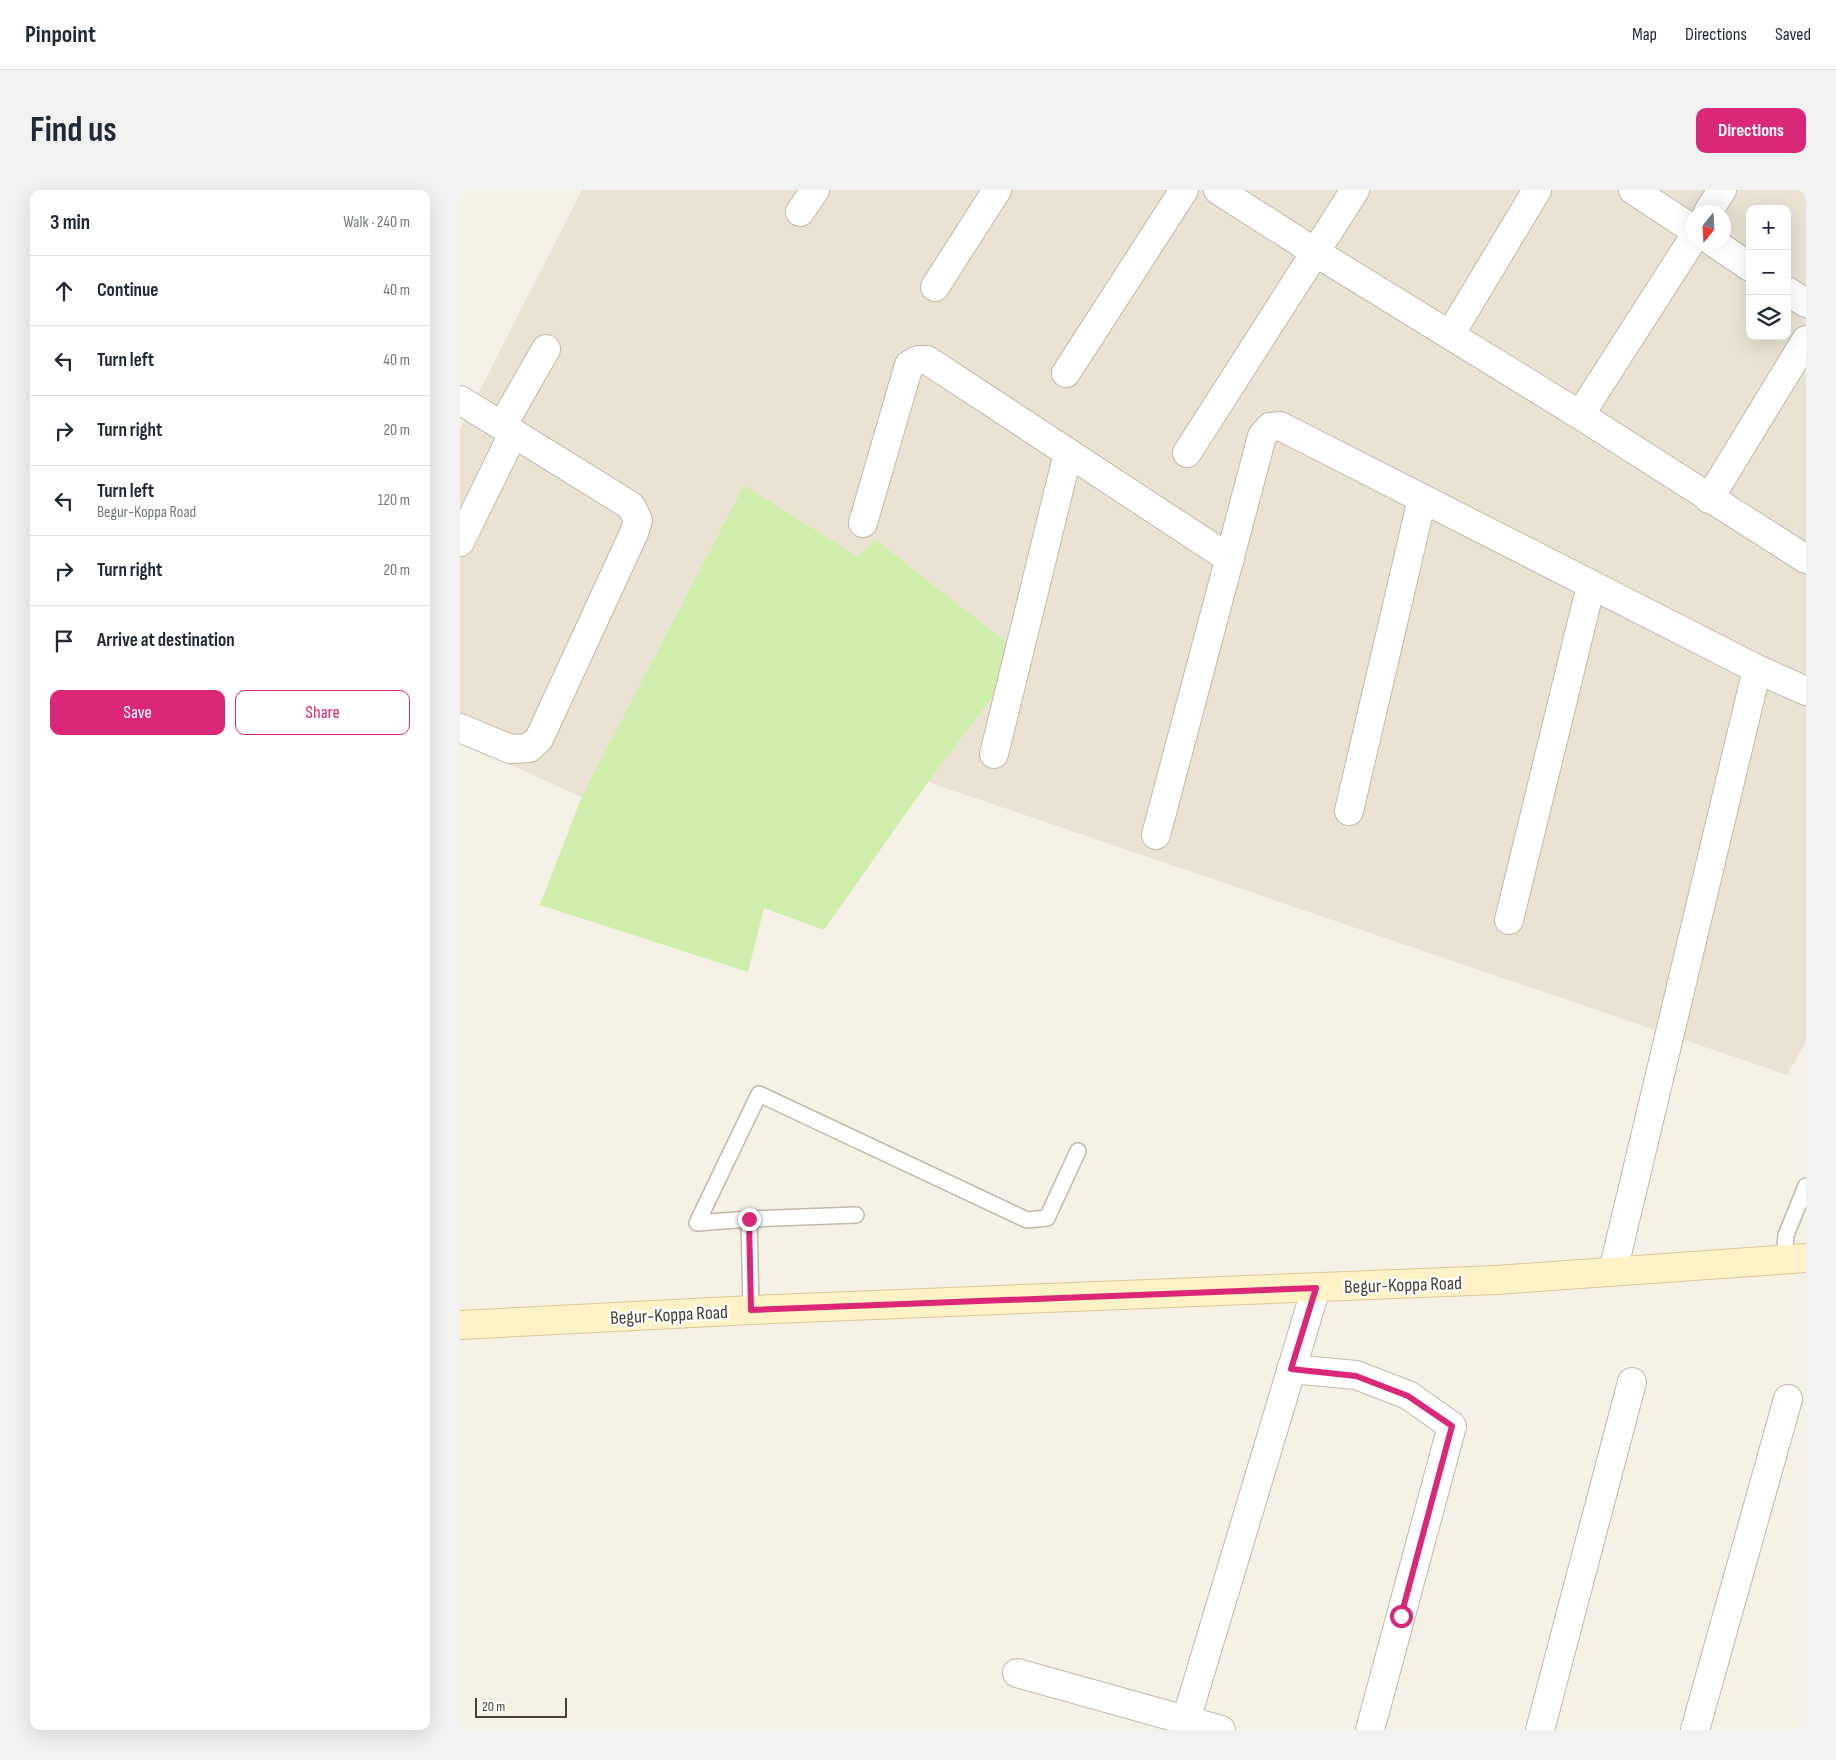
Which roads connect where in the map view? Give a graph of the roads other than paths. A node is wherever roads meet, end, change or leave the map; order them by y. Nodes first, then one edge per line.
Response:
1 (997, 190) edge
2 (1184, 190) edge
3 (1218, 190) edge
4 (1355, 190) edge
5 (1537, 190) edge
6 (1634, 190) edge
7 (1722, 190) edge
8 (1712, 205) edge
9 (1686, 225) edge
10 (1686, 249) edge
11 (1725, 250) edge
12 (1315, 252) junction
13 (1746, 263) edge
14 (935, 287) dead end
15 (1791, 294) edge
16 (1806, 303) edge
17 (1450, 335) junction
18 (1806, 340) edge
19 (546, 349) dead end
20 (1066, 374) dead end
21 (460, 400) edge
22 (1580, 415) junction
23 (507, 430) junction
24 (1068, 452) junction
25 (1187, 453) dead end
26 (1422, 499) junction
27 (1709, 499) junction
28 (863, 523) dead end
29 (460, 542) edge
30 (1230, 558) junction
31 (1806, 559) edge
32 (1591, 585) junction
33 (1757, 669) junction
34 (1806, 691) edge
35 (460, 728) edge
36 (994, 754) dead end
37 (1349, 811) dead end
38 (1156, 835) dead end
39 (1510, 920) dead end
40 (1078, 1151) dead end
41 (1806, 1186) edge
42 (856, 1215) dead end
43 (749, 1219) junction
44 (1795, 1258) edge
45 (1613, 1272) junction
46 (1316, 1288) junction
47 (751, 1310) junction
48 (460, 1325) edge
49 (1291, 1369) junction
50 (1632, 1382) dead end
51 (1788, 1399) dead end
52 (1018, 1673) dead end
53 (1186, 1720) junction
54 (1222, 1730) edge
55 (1370, 1730) edge
56 (1540, 1730) edge
57 (1695, 1730) edge

1 - 14 street
2 - 20 street
3 - 12 street
4 - 12 street
5 - 17 street
6 - 9 street
7 - 8 street
10 - 22 street
11 - 13 street
12 - 17 street
12 - 25 street
15 - 16 street
17 - 22 street
18 - 27 street
19 - 23 street
21 - 23 street
22 - 27 street
23 - 29 street
23 - 35 street
24 - 28 street
24 - 30 street
24 - 36 street
26 - 30 street
26 - 32 street
26 - 37 street
27 - 31 street
30 - 38 street
32 - 33 street
32 - 39 street
33 - 34 street
33 - 45 street
40 - 43 lane
41 - 44 lane
42 - 43 lane
43 - 47 lane
44 - 45 main road, Begur-Koppa Road
45 - 46 main road, Begur-Koppa Road
46 - 47 main road, Begur-Koppa Road
46 - 49 street
47 - 48 main road, Begur-Koppa Road
49 - 53 street
49 - 55 street
50 - 56 street
51 - 57 street
52 - 53 street
53 - 54 street

